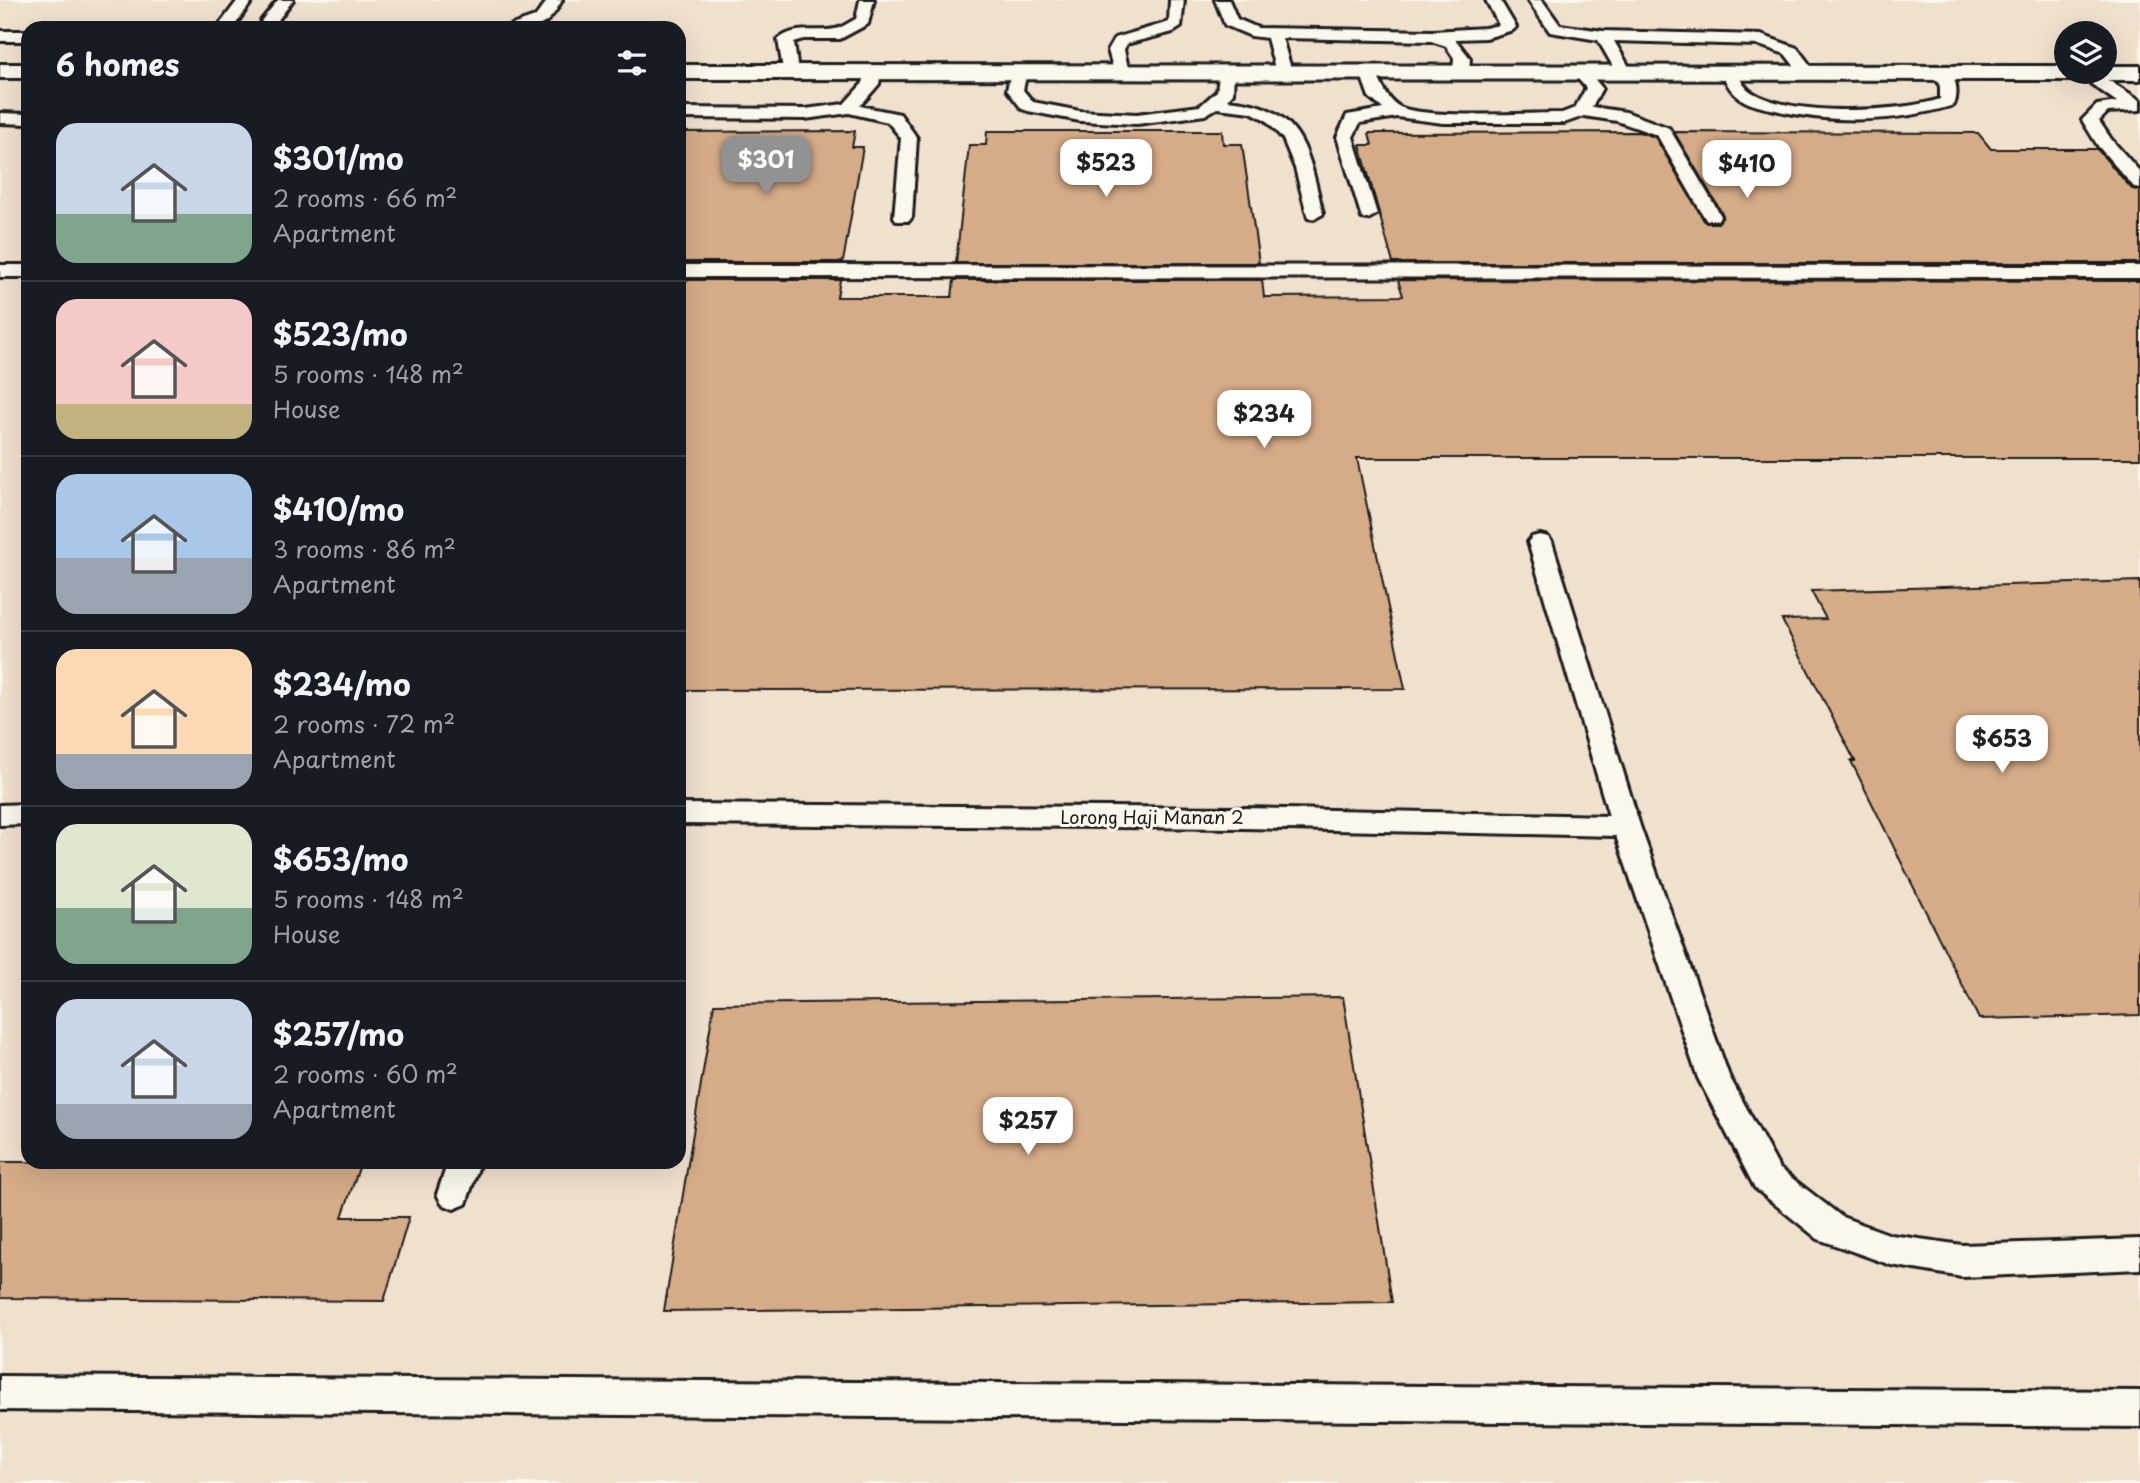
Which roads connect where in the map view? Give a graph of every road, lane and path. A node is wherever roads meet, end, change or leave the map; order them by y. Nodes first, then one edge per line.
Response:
1 (246, 0) edge
2 (286, 0) edge
3 (555, 0) edge
4 (867, 0) edge
5 (1177, 0) edge
6 (1222, 0) edge
7 (1493, 0) edge
8 (1535, 0) edge
9 (230, 21) edge
10 (269, 21) edge
11 (540, 21) edge
12 (1273, 33) junction
13 (0, 36) edge
14 (21, 36) edge
15 (1433, 36) junction
16 (1604, 36) junction
17 (0, 71) edge
18 (21, 71) edge
19 (686, 72) edge
20 (790, 72) junction
21 (873, 72) junction
22 (1019, 72) junction
23 (1121, 72) junction
24 (1226, 72) junction
25 (1284, 72) junction
26 (1368, 72) junction
27 (1461, 72) junction
28 (1580, 72) junction
29 (1625, 72) junction
30 (1728, 72) junction
31 (1808, 72) junction
32 (1943, 72) junction
33 (2054, 72) edge
34 (2117, 73) edge
35 (2140, 73) edge
36 (2104, 84) edge
37 (1214, 103) junction
38 (2136, 105) edge
39 (849, 108) junction
40 (1582, 111) junction
41 (1396, 112) junction
42 (686, 113) edge
43 (0, 118) edge
44 (21, 119) edge
45 (2140, 183) edge
46 (1314, 214) dead end
47 (1368, 214) dead end
48 (1712, 216) dead end
49 (903, 217) dead end
50 (0, 271) edge
51 (21, 271) edge
52 (686, 271) edge
53 (2140, 272) edge
54 (1540, 542) dead end
55 (0, 814) edge
56 (21, 814) edge
57 (686, 814) edge
58 (1626, 826) junction
59 (462, 1169) edge
60 (454, 1194) dead end
61 (2140, 1254) edge
62 (0, 1393) edge
63 (2140, 1409) edge

1 - 9 lane
2 - 10 lane
3 - 11 lane
4 - 20 lane
5 - 23 lane
6 - 12 lane
7 - 15 lane
8 - 16 lane
12 - 15 lane
12 - 25 lane
13 - 14 lane
15 - 27 lane
16 - 29 lane
16 - 31 lane
17 - 18 street
19 - 20 street
20 - 21 street
21 - 22 street
21 - 39 lane
22 - 23 street
22 - 37 lane
23 - 24 street
24 - 25 street
24 - 37 lane
25 - 26 street
26 - 27 street
26 - 41 lane
27 - 28 street
28 - 29 street
28 - 40 lane
29 - 30 street
30 - 31 street
30 - 32 lane
31 - 32 street
32 - 33 street
34 - 35 street
36 - 38 lane
37 - 46 lane
38 - 45 lane
39 - 42 lane
39 - 49 lane
40 - 41 lane
40 - 48 lane
41 - 47 lane
43 - 44 lane
50 - 51 lane
52 - 53 lane
54 - 58 lane
55 - 56 lane
57 - 58 lane, Lorong Haji Manan 2
58 - 61 lane
59 - 60 lane
62 - 63 lane

